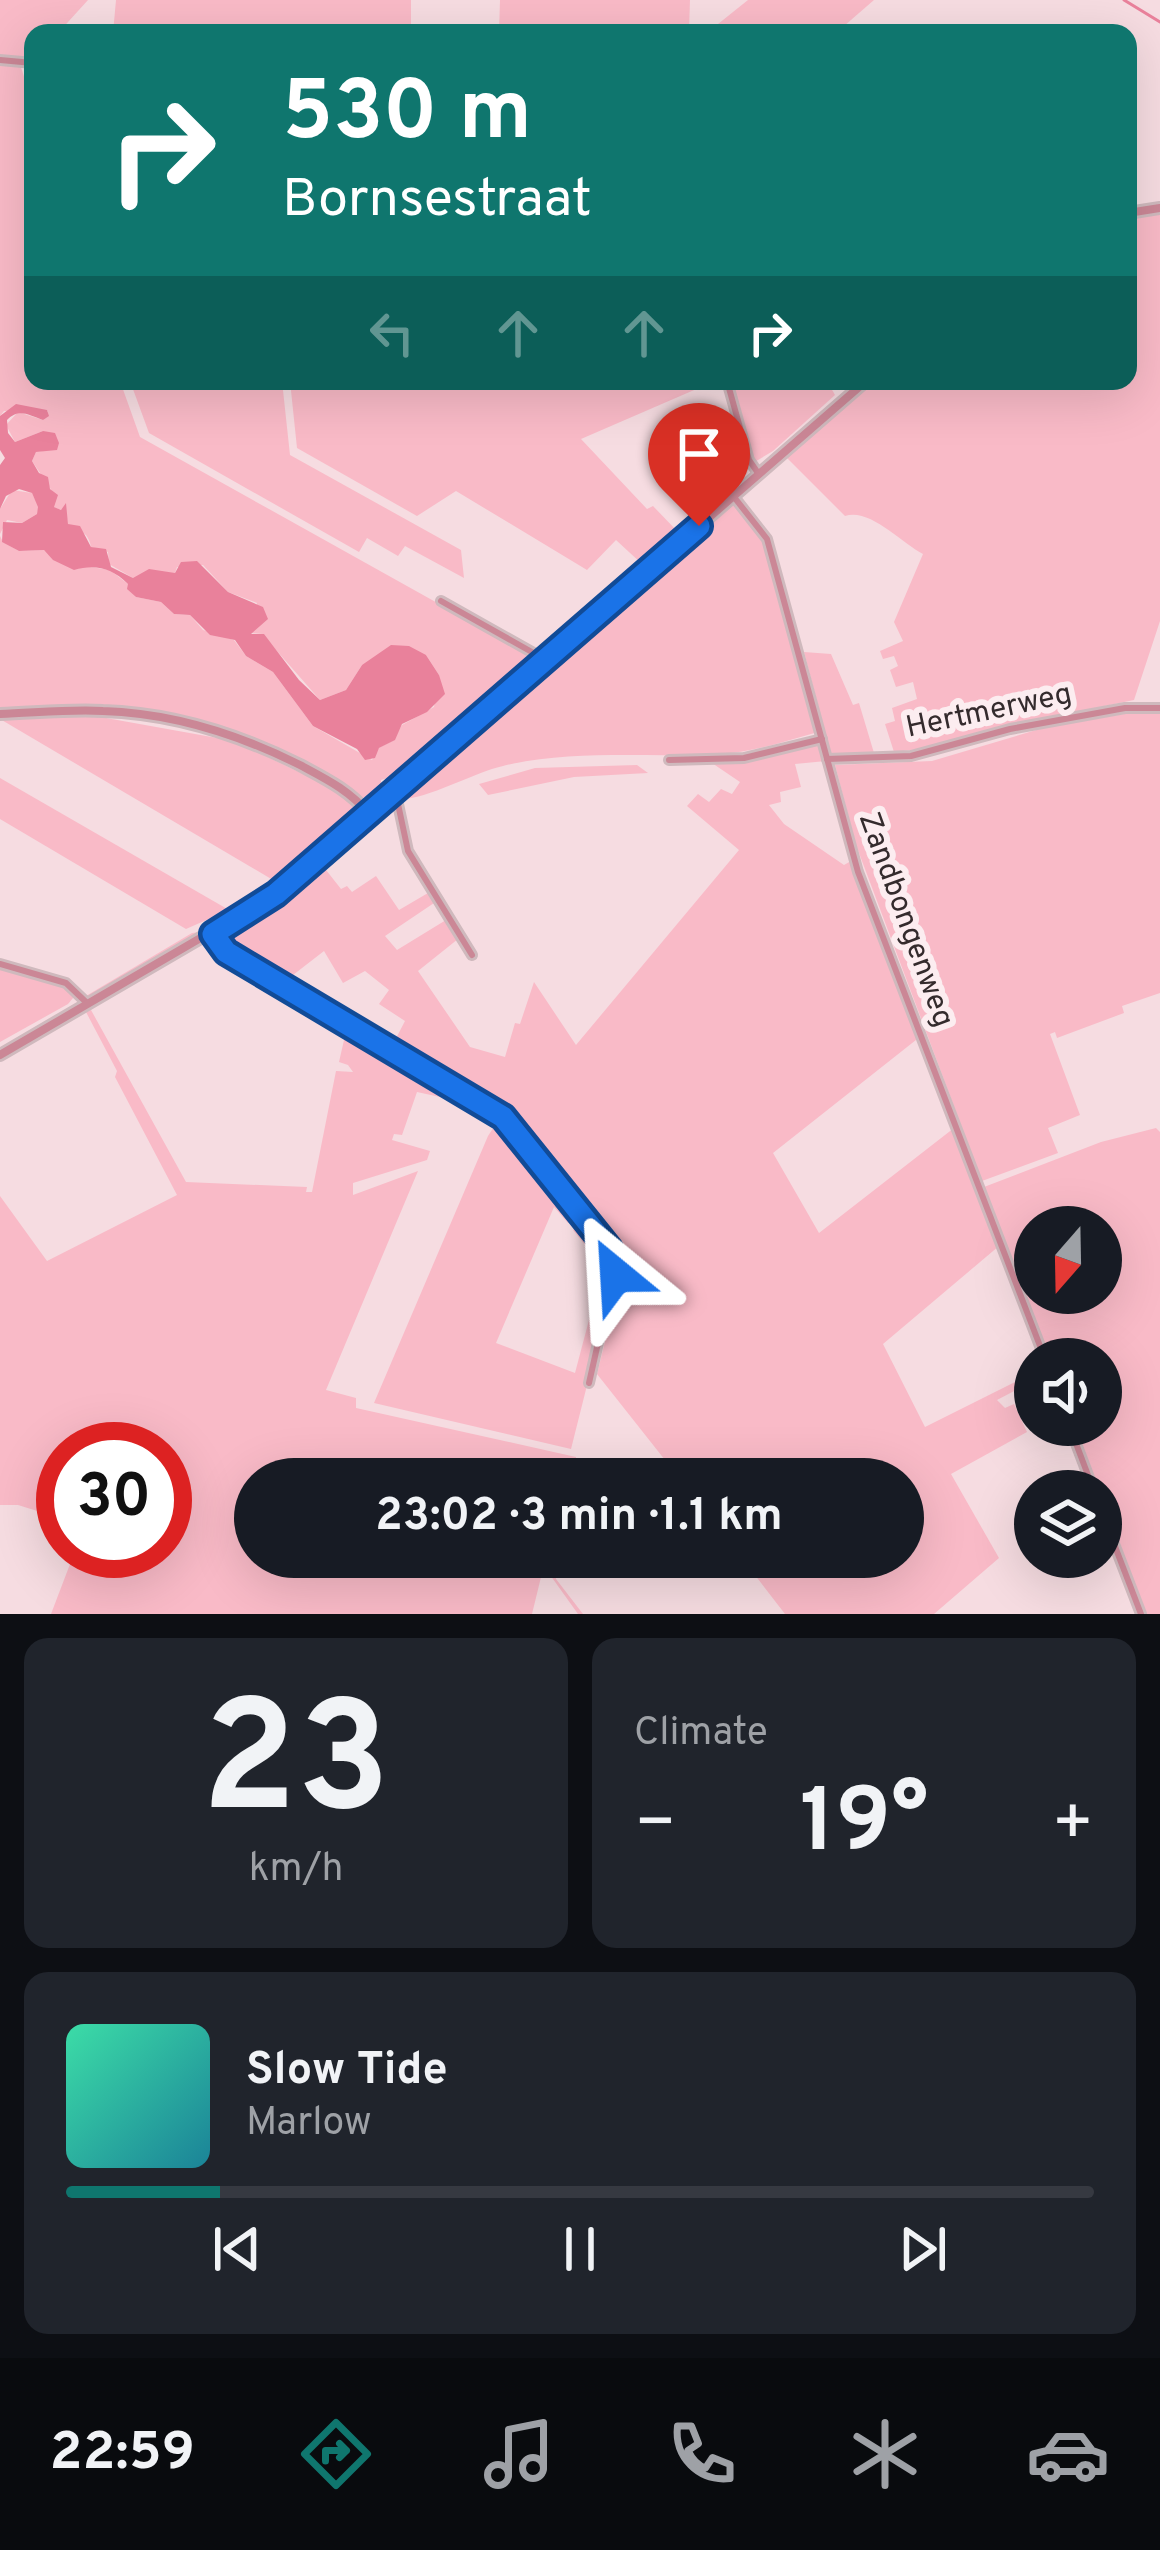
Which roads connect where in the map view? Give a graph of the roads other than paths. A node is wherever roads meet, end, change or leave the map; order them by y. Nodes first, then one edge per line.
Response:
1 (730, 390) edge
2 (856, 390) edge
3 (759, 474) junction
4 (734, 496) junction
5 (441, 601) dead end
6 (546, 660) junction
7 (1160, 708) edge
8 (0, 714) edge
9 (822, 739) junction
10 (827, 759) junction
11 (669, 760) dead end
12 (388, 796) junction
13 (368, 813) junction
14 (213, 934) junction
15 (472, 955) dead end
16 (0, 964) edge
17 (89, 1005) junction
18 (0, 1055) edge
19 (1037, 1338) edge
20 (589, 1383) dead end
21 (1122, 1565) edge
22 (1141, 1614) edge

1 - 3 street
2 - 3 street
3 - 4 street
4 - 6 street
4 - 9 street, Zandbongenweg
5 - 6 street
6 - 12 street
7 - 10 street, Hertmerweg
8 - 13 street
9 - 10 street, Zandbongenweg
9 - 11 street
10 - 19 street, Zandbongenweg
12 - 13 street
12 - 15 street
13 - 14 street
14 - 17 street
14 - 20 street
16 - 17 street
17 - 18 street
21 - 22 street

